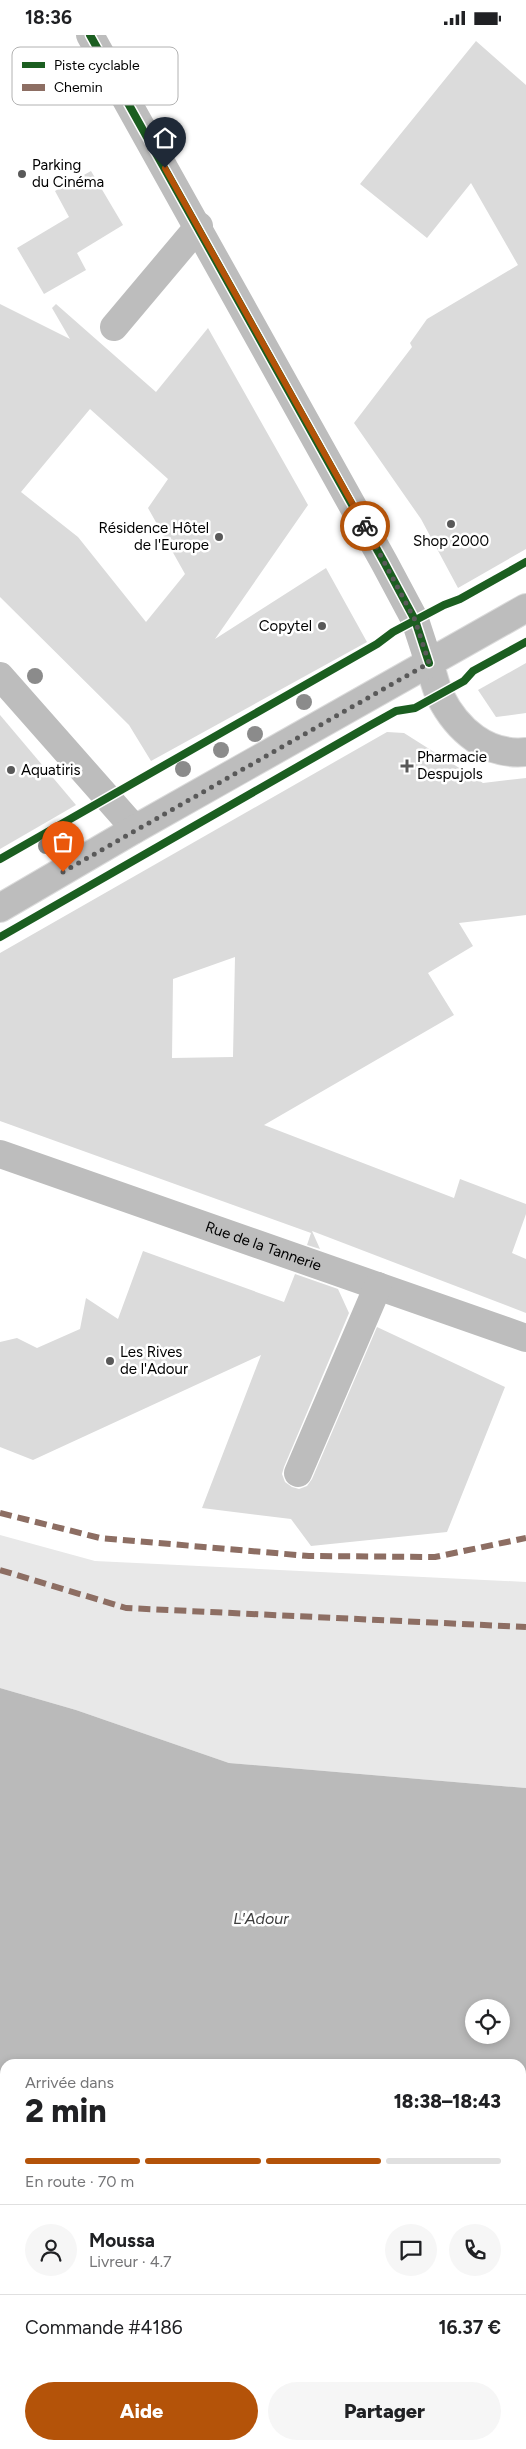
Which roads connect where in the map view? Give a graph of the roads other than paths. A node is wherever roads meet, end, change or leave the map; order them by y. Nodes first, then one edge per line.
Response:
1 (90, 35) edge
2 (97, 47) edge
3 (130, 105) edge
4 (199, 226) junction
5 (114, 327) dead end
6 (526, 608) edge
7 (429, 663) junction
8 (0, 676) edge
9 (526, 752) edge
10 (135, 829) junction
11 (0, 908) edge
12 (0, 1154) edge
13 (378, 1286) junction
14 (526, 1338) edge
15 (298, 1473) dead end

1 - 2 street
3 - 4 street
4 - 5 street
4 - 7 street
6 - 7 street
7 - 9 street
7 - 10 street
8 - 10 street
10 - 11 street
12 - 13 street, Rue de la Tannerie
13 - 14 street, Rue de la Tannerie
13 - 15 street

